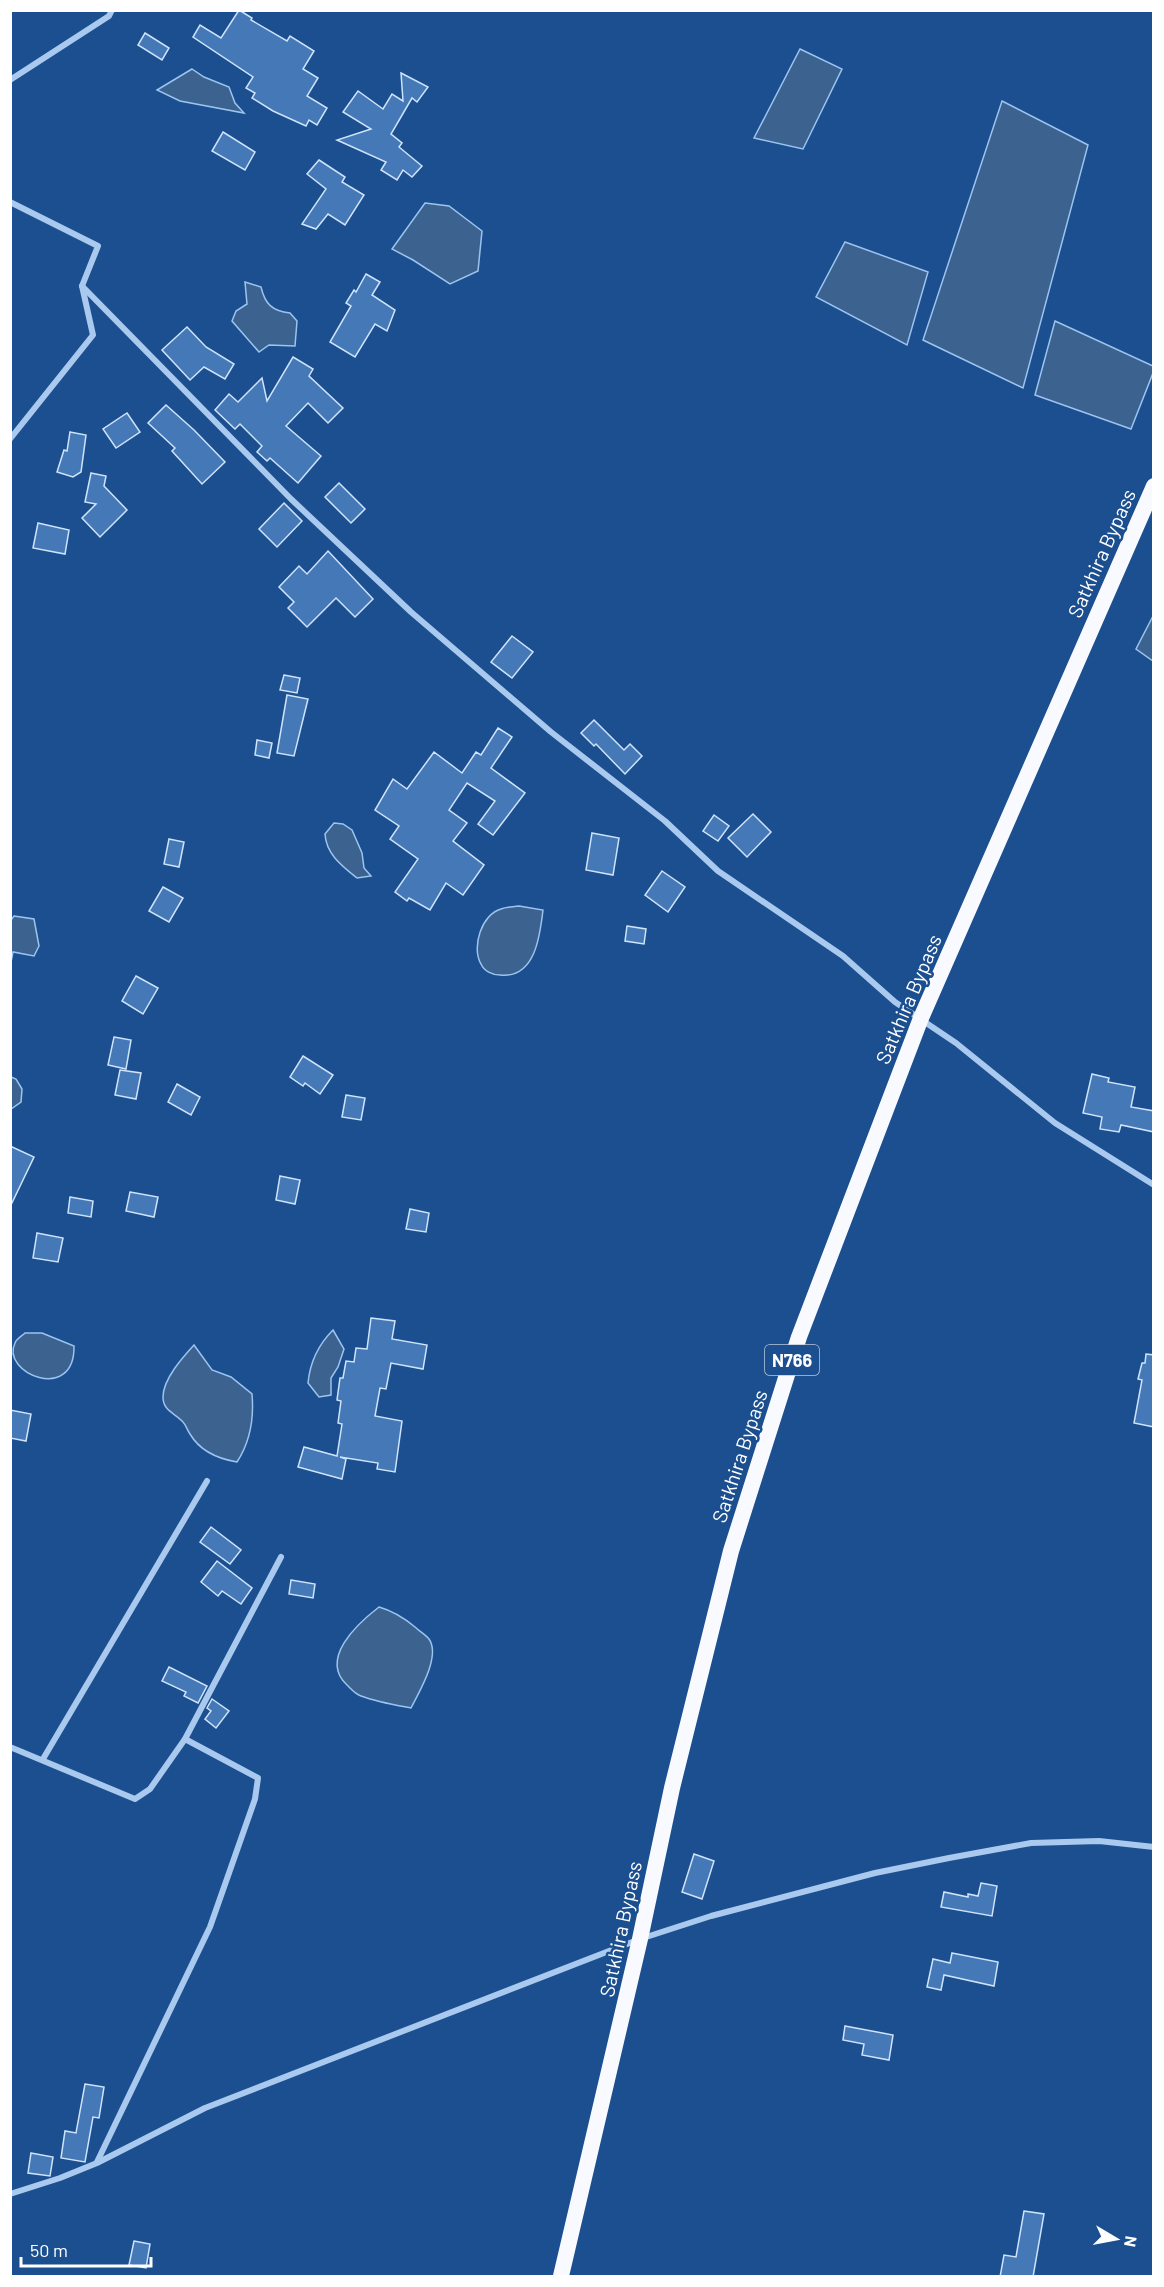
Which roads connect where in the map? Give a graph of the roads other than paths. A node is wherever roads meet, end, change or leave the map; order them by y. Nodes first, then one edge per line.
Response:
1 (112, 10) edge
2 (10, 80) edge
3 (10, 202) edge
4 (82, 286) junction
5 (10, 439) edge
6 (1154, 486) edge
7 (921, 1018) junction
8 (1154, 1185) edge
9 (207, 1481) dead end
10 (281, 1557) dead end
11 (185, 1739) junction
12 (10, 1747) edge
13 (43, 1759) junction
14 (1154, 1847) edge
15 (640, 1939) junction
16 (97, 2163) junction
17 (10, 2194) edge
18 (561, 2277) edge

1 - 2 street
3 - 4 street
4 - 5 street
4 - 7 street
6 - 7 highway, Satkhira Bypass / N766
7 - 8 street
7 - 15 highway, Satkhira Bypass / N766
9 - 13 street
10 - 11 street
11 - 13 street
11 - 16 street
12 - 13 street
14 - 15 street
15 - 16 street
15 - 18 highway, Satkhira Bypass / N766
16 - 17 street

